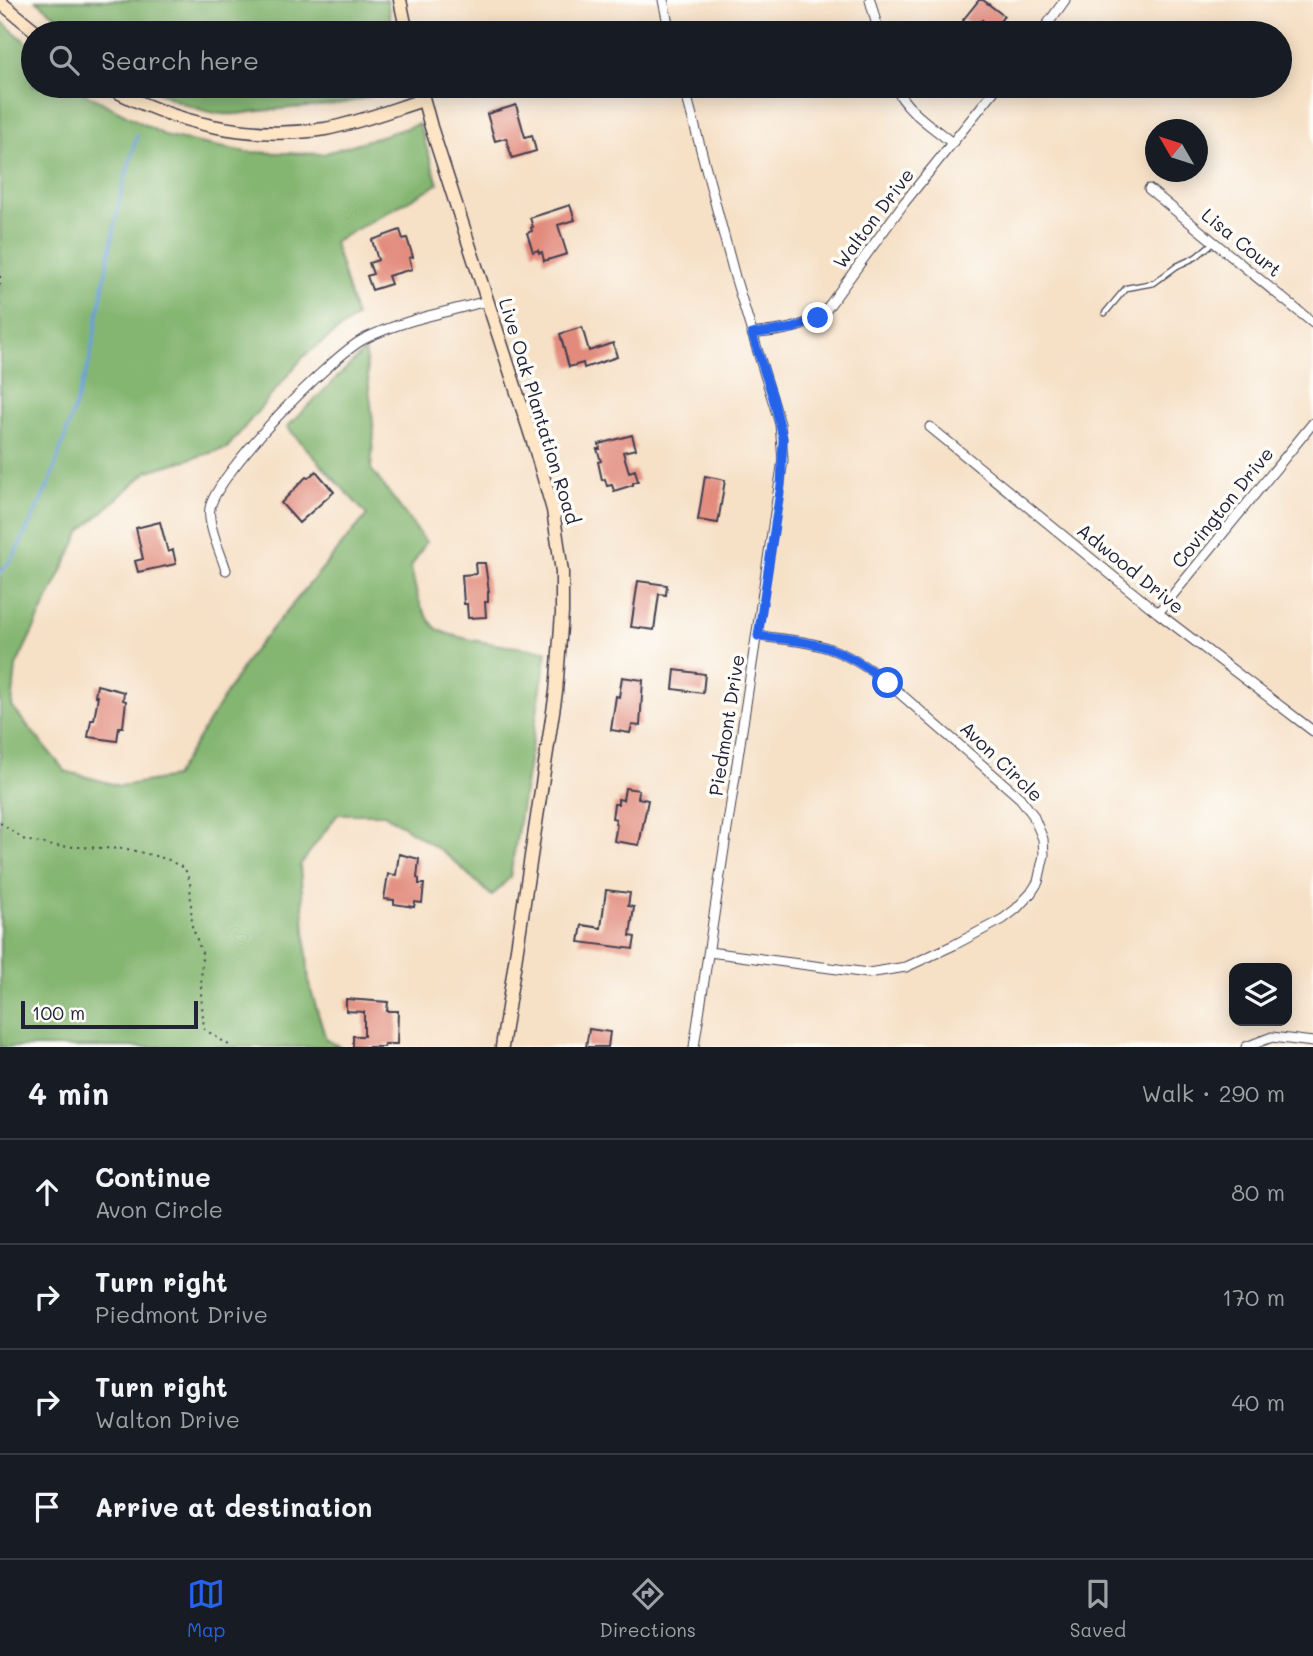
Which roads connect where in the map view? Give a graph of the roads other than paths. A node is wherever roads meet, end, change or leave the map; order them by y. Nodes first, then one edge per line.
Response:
1 (400, 0) edge
2 (663, 0) edge
3 (870, 0) edge
4 (1065, 0) edge
5 (0, 2) edge
6 (23, 21) edge
7 (404, 21) edge
8 (667, 21) edge
9 (876, 21) edge
10 (1050, 21) edge
11 (130, 98) edge
12 (687, 98) edge
13 (902, 98) edge
14 (989, 98) edge
15 (423, 100) joint
16 (952, 142) junction
17 (1149, 188) dead end
18 (1213, 242) junction
19 (487, 301) junction
20 (1105, 313) dead end
21 (1313, 323) edge
22 (752, 334) junction
23 (1313, 423) edge
24 (930, 427) dead end
25 (226, 570) dead end
26 (1158, 613) junction
27 (758, 636) junction
28 (1313, 731) edge
29 (709, 952) junction
30 (1313, 1042) edge
31 (502, 1047) edge
32 (694, 1047) edge
33 (1246, 1047) edge

1 - 7 street
2 - 8 street
3 - 9 street
4 - 10 street
5 - 6 street
11 - 15 street
12 - 22 street, Piedmont Drive
13 - 16 street
14 - 16 street, Walton Drive
15 - 19 street, Live Oak Plantation Road
16 - 22 street, Walton Drive
17 - 18 street, Lisa Court
18 - 20 lane
18 - 21 street, Lisa Court
19 - 25 street
19 - 31 street, Live Oak Plantation Road
22 - 27 street, Piedmont Drive
23 - 26 street, Covington Drive
24 - 26 street, Adwood Drive
26 - 28 street, Adwood Drive
27 - 29 street, Piedmont Drive
27 - 29 street, Avon Circle
29 - 32 street, Piedmont Drive
30 - 33 street

